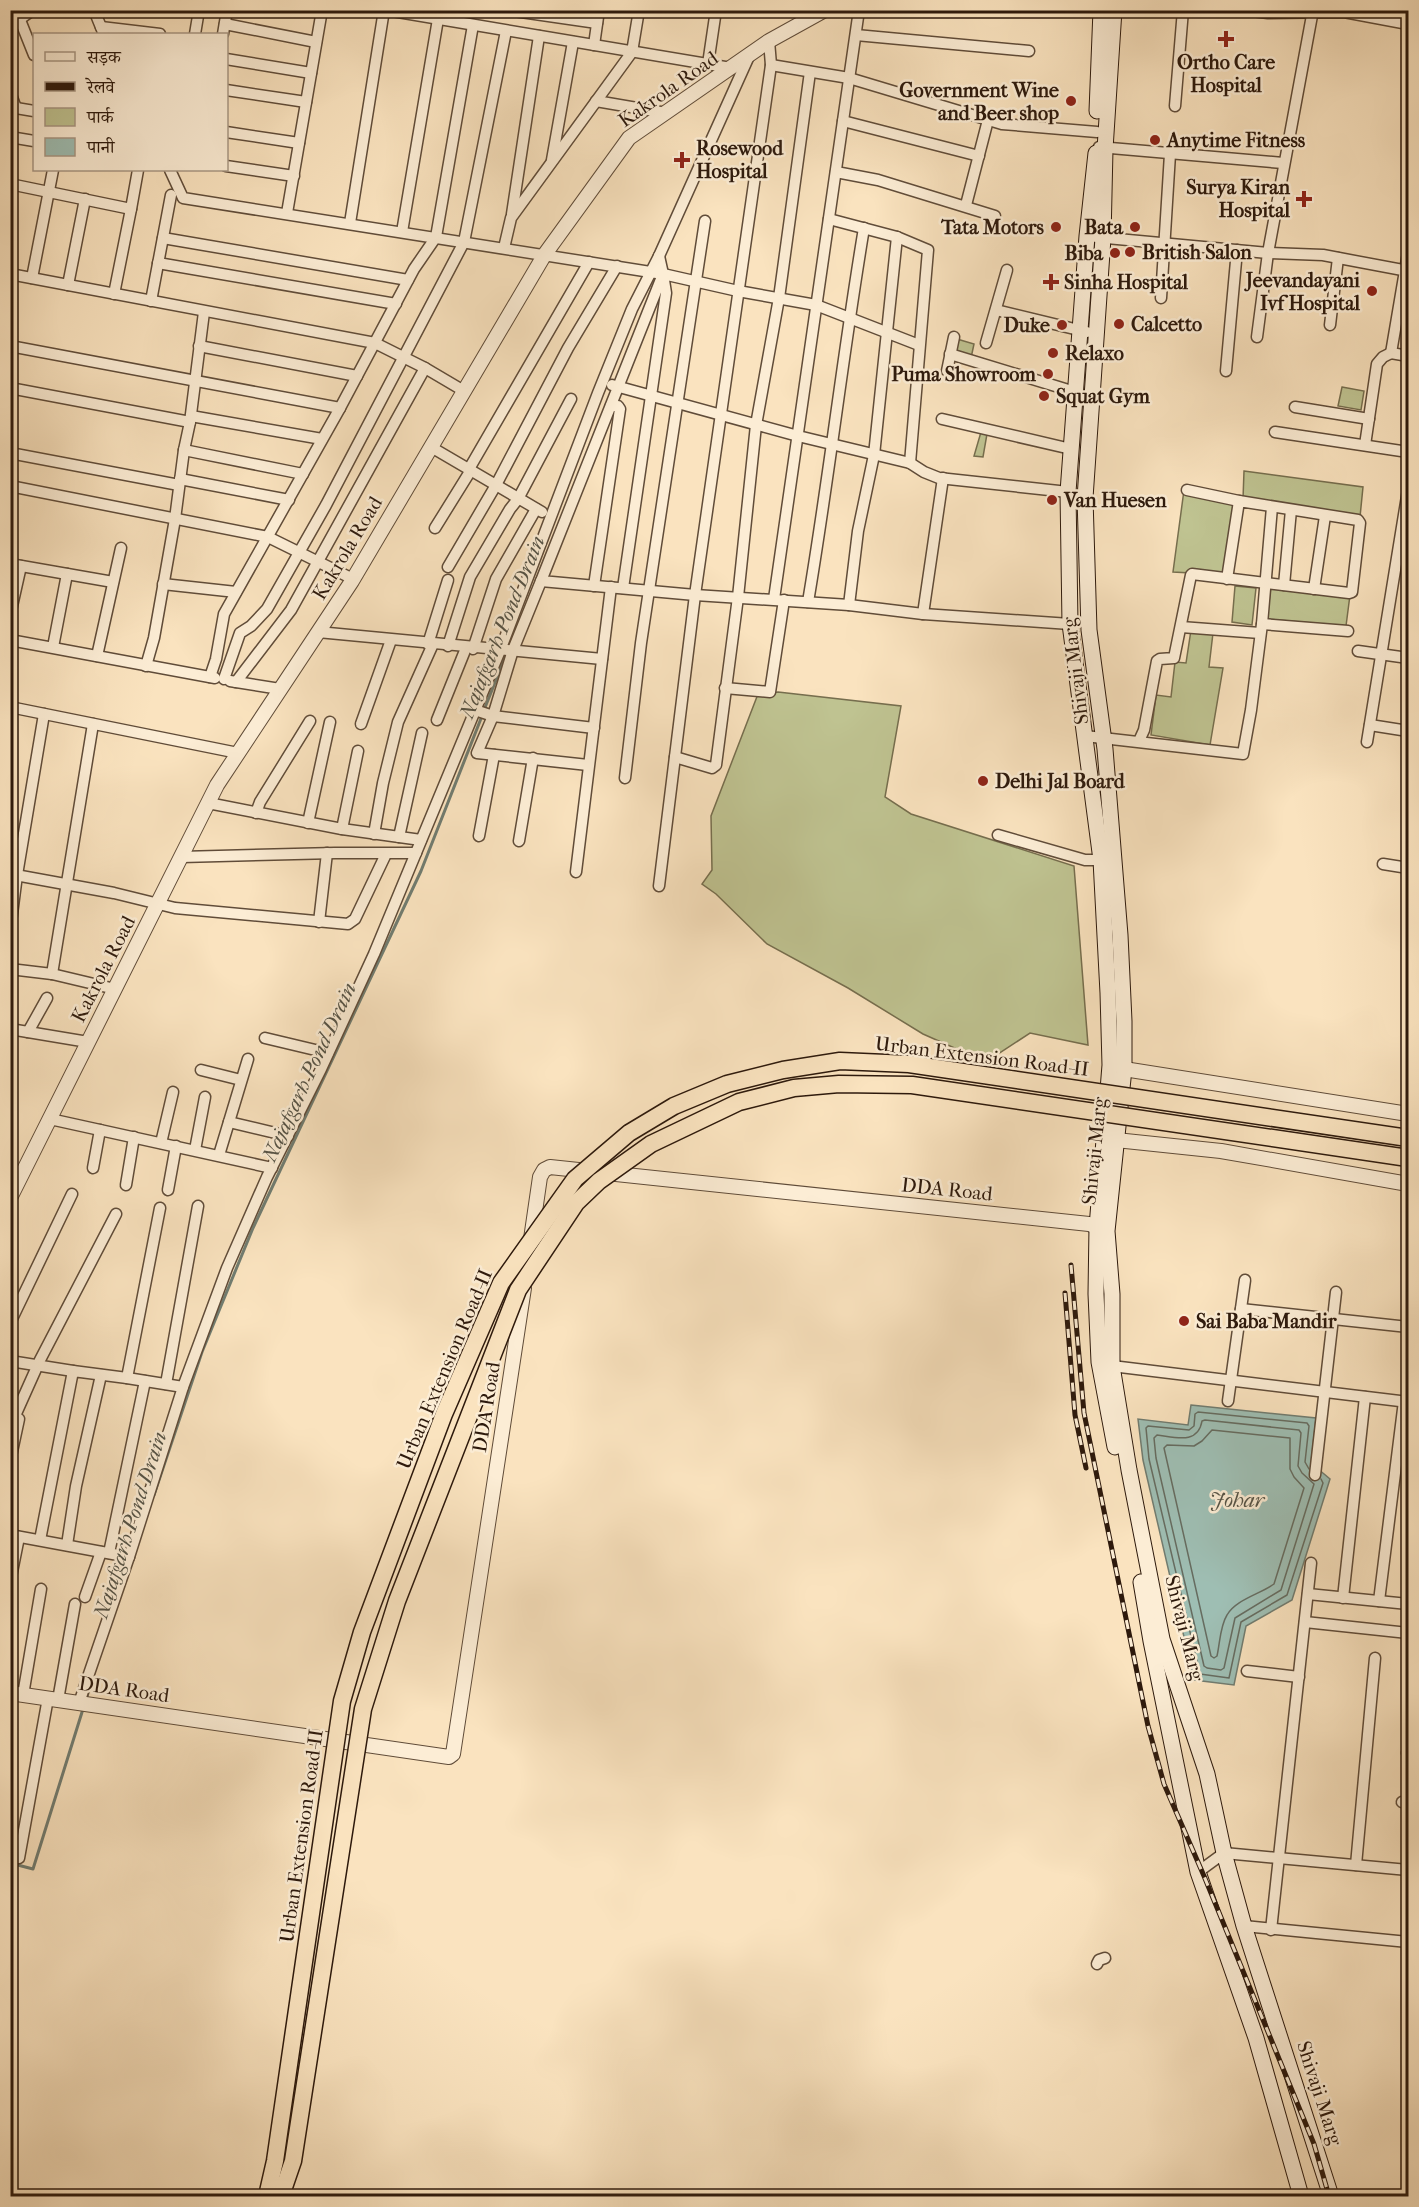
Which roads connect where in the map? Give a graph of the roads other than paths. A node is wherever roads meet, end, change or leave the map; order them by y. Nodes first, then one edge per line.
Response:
1 (33, 10) edge
2 (94, 10) edge
3 (199, 10) edge
4 (227, 10) edge
5 (322, 10) edge
6 (385, 10) edge
7 (506, 10) edge
8 (599, 10) edge
9 (639, 10) edge
10 (716, 10) edge
11 (825, 10) edge
12 (859, 10) edge
13 (1101, 10) edge
14 (1114, 10) edge
15 (1183, 10) edge
16 (1244, 10) edge
17 (1313, 11) edge
18 (1268, 12) edge
19 (18, 14) edge
20 (1382, 14) edge
21 (438, 19) junction
22 (597, 23) junction
23 (1408, 24) edge
24 (473, 25) junction
25 (224, 29) edge
26 (103, 31) edge
27 (506, 31) junction
28 (141, 33) edge
29 (195, 33) edge
30 (856, 35) junction
31 (539, 36) junction
32 (769, 41) junction
33 (316, 42) junction
34 (573, 42) junction
35 (594, 45) junction
36 (1029, 51) dead end
37 (33, 52) edge
38 (632, 52) junction
39 (751, 53) junction
40 (228, 59) edge
41 (708, 64) junction
42 (771, 65) junction
43 (731, 68) junction
44 (810, 72) junction
45 (311, 73) junction
46 (849, 78) junction
47 (228, 90) edge
48 (10, 92) edge
49 (596, 101) junction
50 (306, 102) junction
51 (1174, 106) dead end
52 (13, 107) edge
53 (33, 111) edge
54 (666, 113) junction
55 (988, 120) junction
56 (843, 121) junction
57 (228, 132) edge
58 (10, 137) edge
59 (33, 141) edge
60 (1099, 142) junction
61 (299, 143) junction
62 (1170, 154) junction
63 (979, 156) junction
64 (552, 162) junction
65 (1284, 163) junction
66 (228, 166) edge
67 (52, 171) edge
68 (138, 171) edge
69 (170, 171) edge
70 (836, 172) junction
71 (294, 176) junction
72 (10, 184) edge
73 (47, 192) junction
74 (171, 195) dead end
75 (85, 199) junction
76 (966, 206) junction
77 (131, 208) junction
78 (287, 213) junction
79 (995, 216) dead end
80 (511, 218) junction
81 (829, 219) junction
82 (705, 221) dead end
83 (350, 223) junction
84 (864, 228) junction
85 (402, 232) junction
86 (436, 237) junction
87 (897, 237) junction
88 (1095, 237) junction
89 (163, 238) junction
90 (464, 242) junction
91 (1164, 244) junction
92 (504, 248) junction
93 (1237, 250) junction
94 (1268, 253) junction
95 (1408, 253) edge
96 (545, 254) junction
97 (659, 256) junction
98 (1338, 258) junction
99 (589, 262) junction
100 (158, 263) junction
101 (617, 266) junction
102 (1007, 270) dead end
103 (1407, 271) edge
104 (651, 272) junction
105 (10, 274) edge
106 (663, 274) junction
107 (32, 278) junction
108 (408, 280) junction
109 (695, 281) junction
110 (68, 285) junction
111 (738, 291) junction
112 (114, 294) junction
113 (780, 298) junction
114 (1161, 298) dead end
115 (151, 301) junction
116 (396, 304) junction
117 (816, 305) junction
118 (996, 310) junction
119 (204, 312) junction
120 (849, 318) junction
121 (1330, 326) dead end
122 (1080, 331) junction
123 (1096, 332) junction
124 (888, 333) junction
125 (954, 337) dead end
126 (1257, 337) dead end
127 (375, 343) junction
128 (986, 343) dead end
129 (919, 345) junction
130 (10, 346) edge
131 (199, 346) junction
132 (1391, 353) junction
133 (950, 354) junction
134 (1408, 356) edge
135 (403, 357) junction
136 (425, 368) junction
137 (1226, 370) dead end
138 (947, 371) dead end
139 (357, 376) junction
140 (194, 381) junction
141 (611, 385) junction
142 (10, 388) edge
143 (464, 391) junction
144 (1076, 392) junction
145 (649, 397) junction
146 (571, 399) dead end
147 (676, 404) junction
148 (610, 406) junction
149 (1295, 407) dead end
150 (340, 408) junction
151 (720, 415) junction
152 (1369, 418) junction
153 (191, 419) junction
154 (942, 419) dead end
155 (756, 425) junction
156 (1275, 432) dead end
157 (798, 436) junction
158 (322, 439) junction
159 (832, 445) junction
160 (1365, 446) junction
161 (431, 447) junction
162 (1071, 449) junction
163 (184, 450) junction
164 (1408, 452) edge
165 (10, 453) edge
166 (874, 455) junction
167 (910, 464) junction
168 (470, 469) junction
169 (303, 474) junction
170 (943, 478) junction
171 (180, 482) junction
172 (496, 485) junction
173 (10, 486) edge
174 (1187, 490) dead end
175 (1408, 490) edge
176 (1068, 492) junction
177 (518, 499) junction
178 (289, 500) junction
179 (1239, 501) junction
180 (1272, 507) junction
181 (536, 509) junction
182 (1291, 510) junction
183 (1325, 516) junction
184 (175, 519) junction
185 (557, 521) junction
186 (435, 528) dead end
187 (268, 537) junction
188 (121, 549) dead end
189 (299, 552) junction
190 (317, 561) junction
191 (16, 565) edge
192 (448, 567) dead end
193 (67, 574) junction
194 (353, 579) junction
195 (1227, 579) junction
196 (448, 580) dead end
197 (541, 581) junction
198 (113, 582) junction
199 (163, 584) junction
200 (1266, 584) junction
201 (594, 585) junction
202 (1284, 585) junction
203 (617, 588) junction
204 (1314, 589) junction
205 (650, 591) junction
206 (236, 592) junction
207 (695, 595) junction
208 (738, 597) junction
209 (779, 600) junction
210 (808, 602) junction
211 (849, 605) junction
212 (922, 614) junction
213 (10, 615) edge
214 (1070, 624) junction
215 (1181, 627) junction
216 (1261, 628) junction
217 (1348, 631) dead end
218 (318, 632) junction
219 (10, 640) edge
220 (391, 640) junction
221 (430, 644) junction
222 (448, 646) junction
223 (53, 648) junction
224 (470, 648) junction
225 (507, 649) junction
226 (1358, 651) dead end
227 (1382, 655) junction
228 (97, 656) junction
229 (1408, 658) edge
230 (602, 659) junction
231 (146, 666) junction
232 (210, 677) junction
233 (224, 679) junction
234 (236, 682) junction
235 (725, 688) junction
236 (280, 689) junction
237 (10, 707) edge
238 (484, 713) junction
239 (44, 714) junction
240 (437, 720) dead end
241 (310, 721) dead end
242 (330, 722) dead end
243 (93, 724) junction
244 (361, 724) dead end
245 (1370, 725) junction
246 (594, 728) junction
247 (1408, 731) edge
248 (422, 733) dead end
249 (1085, 736) junction
250 (1104, 737) junction
251 (1139, 741) junction
252 (1367, 742) dead end
253 (358, 751) dead end
254 (238, 753) junction
255 (494, 755) junction
256 (675, 757) junction
257 (533, 758) junction
258 (588, 765) junction
259 (625, 778) dead end
260 (207, 804) junction
261 (256, 813) junction
262 (308, 823) junction
263 (342, 829) junction
264 (374, 834) junction
265 (998, 835) dead end
266 (478, 836) dead end
267 (399, 837) junction
268 (421, 840) junction
269 (519, 841) dead end
270 (327, 853) junction
271 (416, 853) junction
272 (386, 854) junction
273 (181, 857) junction
274 (1101, 860) junction
275 (1383, 864) dead end
276 (1408, 868) edge
277 (576, 872) dead end
278 (14, 874) edge
279 (67, 885) junction
280 (659, 886) dead end
281 (158, 903) junction
282 (319, 922) junction
283 (10, 930) edge
284 (10, 969) edge
285 (52, 974) junction
286 (115, 989) junction
287 (47, 998) dead end
288 (10, 1029) edge
289 (28, 1032) junction
290 (265, 1038) dead end
291 (88, 1042) junction
292 (328, 1053) junction
293 (248, 1059) dead end
294 (1124, 1069) junction
295 (201, 1070) dead end
296 (242, 1080) junction
297 (173, 1092) dead end
298 (205, 1097) dead end
299 (1408, 1114) edge
300 (50, 1119) junction
301 (229, 1122) junction
302 (100, 1130) junction
303 (288, 1136) junction
304 (134, 1137) junction
305 (1408, 1138) edge
306 (1116, 1140) junction
307 (161, 1143) junction
308 (176, 1146) junction
309 (195, 1150) junction
310 (219, 1155) junction
311 (1408, 1158) edge
312 (93, 1168) dead end
313 (272, 1168) junction
314 (14, 1182) edge
315 (1408, 1184) edge
316 (126, 1185) dead end
317 (168, 1190) dead end
318 (72, 1194) dead end
319 (10, 1198) edge
320 (198, 1206) dead end
321 (160, 1208) dead end
322 (116, 1214) dead end
323 (1094, 1226) junction
324 (1245, 1280) dead end
325 (1336, 1292) dead end
326 (1241, 1309) junction
327 (1333, 1319) junction
328 (10, 1323) edge
329 (1408, 1327) edge
330 (10, 1361) edge
331 (37, 1366) junction
332 (1112, 1366) junction
333 (73, 1371) junction
334 (101, 1375) junction
335 (127, 1378) junction
336 (145, 1381) junction
337 (1231, 1381) junction
338 (166, 1384) junction
339 (183, 1387) junction
340 (1325, 1392) junction
341 (1365, 1397) junction
342 (22, 1401) junction
343 (1228, 1401) dead end
344 (1406, 1401) edge
345 (10, 1427) edge
346 (10, 1461) edge
347 (1315, 1475) dead end
348 (15, 1536) edge
349 (40, 1540) junction
350 (66, 1545) junction
351 (105, 1552) junction
352 (129, 1557) junction
353 (1311, 1563) dead end
354 (10, 1582) edge
355 (41, 1589) dead end
356 (1308, 1594) junction
357 (86, 1597) dead end
358 (1343, 1598) junction
359 (1380, 1601) junction
360 (75, 1604) dead end
361 (1408, 1604) edge
362 (1305, 1622) junction
363 (1408, 1633) edge
364 (1375, 1658) dead end
365 (1247, 1671) dead end
366 (1299, 1677) junction
367 (17, 1694) edge
368 (53, 1699) junction
369 (85, 1703) junction
370 (1224, 1853) junction
371 (19, 1858) dead end
372 (1279, 1859) junction
373 (1356, 1865) junction
374 (1408, 1870) edge
375 (1198, 1872) junction
376 (1244, 1926) junction
377 (1271, 1930) junction
378 (1408, 1942) edge
379 (267, 2196) edge
380 (281, 2196) edge
381 (1301, 2196) edge
382 (1331, 2196) edge

1 - 19 street
2 - 26 street
3 - 29 street
4 - 25 street
5 - 33 street
6 - 21 street
6 - 83 street
7 - 22 street
8 - 22 street
9 - 38 street
10 - 41 street
11 - 32 street, Kakrola Road
12 - 30 street
13 - 60 main road, Shivaji Marg
14 - 60 main road, Shivaji Marg
15 - 51 street
16 - 18 street
17 - 18 street
17 - 20 street
17 - 65 street
19 - 37 street
20 - 23 street
21 - 24 street
21 - 85 street
22 - 35 street
24 - 27 street
24 - 86 street
25 - 33 street
26 - 28 street
27 - 31 street
27 - 90 street
30 - 36 street
30 - 46 street
31 - 34 street
31 - 80 street
32 - 39 street, Kakrola Road
32 - 42 street
33 - 45 street
34 - 35 street
34 - 64 street
35 - 38 street
38 - 41 street
38 - 49 street
39 - 43 street, Kakrola Road
39 - 97 street
40 - 45 street
41 - 43 street
42 - 44 street
42 - 111 street
43 - 54 street, Kakrola Road
44 - 46 street
44 - 113 street
45 - 50 street
46 - 55 street
46 - 56 street
47 - 50 street
48 - 52 street
49 - 54 street
49 - 64 street
50 - 61 street
52 - 53 street
54 - 96 street, Kakrola Road
55 - 60 street
55 - 63 street
56 - 63 street
56 - 70 street
57 - 61 street
58 - 59 street
60 - 62 street
60 - 88 main road, Shivaji Marg
61 - 71 street
62 - 65 street
62 - 91 street
63 - 76 street
64 - 80 street
65 - 94 street
66 - 71 street
67 - 73 street
68 - 77 street
69 - 78 street
70 - 76 street
70 - 81 street
71 - 78 street
72 - 73 street
73 - 75 street
73 - 107 street
74 - 89 street
75 - 77 street
75 - 110 street
76 - 79 street
77 - 112 street
78 - 83 street
80 - 92 street
81 - 84 street
81 - 117 street
82 - 109 street
83 - 85 street
84 - 87 street
84 - 120 street
85 - 86 street
86 - 90 street
86 - 108 street
87 - 124 street
87 - 129 street
88 - 91 street
88 - 122 main road, Shivaji Marg
88 - 123 main road, Shivaji Marg
89 - 100 street
89 - 108 street
90 - 92 street
90 - 135 street
91 - 93 street
91 - 114 street
92 - 96 street
93 - 94 street
93 - 137 street
94 - 98 street
94 - 126 street
95 - 103 street
96 - 99 street
96 - 143 street, Kakrola Road
97 - 104 street
97 - 106 street
98 - 103 street
98 - 121 street
99 - 101 street
99 - 168 street
100 - 115 street
100 - 116 street
101 - 104 street
101 - 172 street
102 - 118 street
103 - 132 street
104 - 106 street
104 - 141 street
105 - 107 street
106 - 109 street
106 - 141 street
106 - 145 street
107 - 110 street
108 - 116 street
109 - 111 street
109 - 147 street
110 - 112 street
111 - 113 street
111 - 151 street
112 - 115 street
113 - 117 street
113 - 155 street
115 - 119 street
116 - 127 street
117 - 120 street
117 - 157 street
118 - 122 street
118 - 128 street
119 - 127 street
119 - 131 street
120 - 124 street
120 - 159 street
122 - 123 street
122 - 144 main road, Shivaji Marg
123 - 250 main road, Shivaji Marg
124 - 129 street
124 - 166 street
125 - 133 street
127 - 135 street
127 - 139 street
129 - 167 street
130 - 140 street
131 - 139 street
131 - 140 street
132 - 134 street
132 - 152 street
133 - 138 street
133 - 144 street
135 - 136 street
135 - 189 street
136 - 143 street
136 - 190 street
139 - 150 street
140 - 150 street
140 - 153 street
141 - 145 street
141 - 148 street
141 - 185 street
142 - 153 street
143 - 161 street, Kakrola Road
144 - 162 main road, Shivaji Marg
145 - 147 street
145 - 203 street
146 - 177 street
147 - 151 street
147 - 205 street
148 - 185 street
148 - 201 street
149 - 152 street
150 - 158 street
151 - 155 street
151 - 207 street
152 - 160 street
153 - 158 street
153 - 163 street
154 - 162 street
155 - 157 street
155 - 208 street
156 - 160 street
157 - 159 street
157 - 209 street
158 - 169 street
159 - 166 street
159 - 210 street
160 - 164 street
161 - 168 street
161 - 194 street, Kakrola Road
162 - 176 main road, Shivaji Marg
163 - 169 street
163 - 171 street
165 - 171 street
166 - 167 street
166 - 211 street
167 - 170 street
168 - 172 street
168 - 186 street
169 - 178 street
170 - 176 street
170 - 212 street
171 - 178 street
171 - 184 street
172 - 177 street
172 - 192 street
173 - 184 street
174 - 179 street
175 - 227 street
176 - 214 main road, Shivaji Marg
177 - 181 street
177 - 222 street
178 - 187 street
179 - 180 street
179 - 195 street
180 - 182 street
180 - 200 street
181 - 185 street
181 - 224 street
182 - 183 street
182 - 202 street
183 - 204 street
183 - 204 street
184 - 187 street
184 - 199 street
185 - 197 street
185 - 225 street
187 - 189 street
187 - 206 street
188 - 198 street
189 - 190 street
189 - 233 street
190 - 194 street
190 - 234 street
191 - 193 street
191 - 213 street
193 - 198 street
193 - 223 street
194 - 218 street, Kakrola Road
195 - 200 street
195 - 215 street
196 - 221 street
197 - 201 street
197 - 225 street
198 - 228 street
199 - 206 street
199 - 231 street
200 - 202 street
200 - 216 street
201 - 203 street
202 - 204 street
203 - 205 street
203 - 230 street
205 - 207 street
205 - 259 street
206 - 232 street
207 - 208 street
207 - 256 street
208 - 209 street
208 - 235 street
209 - 210 street
209 - 235 street
210 - 211 street
211 - 212 street
212 - 214 street
214 - 249 main road, Shivaji Marg
215 - 216 street
215 - 251 street
216 - 217 street
216 - 251 street
218 - 220 street
218 - 236 street, Kakrola Road
219 - 223 street
220 - 221 street
220 - 244 street
221 - 222 street
221 - 264 street
222 - 224 street
223 - 228 street
224 - 225 street
224 - 240 street
225 - 230 street
225 - 238 street
225 - 238 street
226 - 227 street
227 - 229 street
227 - 245 street
228 - 231 street
230 - 246 street
231 - 232 street
232 - 233 street
233 - 234 street
234 - 236 street
235 - 256 street
236 - 254 street, Kakrola Road
237 - 239 street
238 - 246 street
238 - 255 street
238 - 268 street
239 - 243 street
239 - 278 street
241 - 261 street
242 - 262 street
243 - 254 street
243 - 279 street
245 - 247 street
245 - 252 street
246 - 258 street
248 - 267 street
249 - 250 street
249 - 274 main road, Shivaji Marg
250 - 251 street
250 - 294 main road, Shivaji Marg
253 - 263 street
254 - 260 street, Kakrola Road
255 - 257 street
255 - 266 street
256 - 280 street
257 - 258 street
257 - 269 street
258 - 277 street
260 - 261 street
260 - 273 street, Kakrola Road
261 - 262 street
262 - 263 street
263 - 264 street
264 - 267 street
265 - 274 street
267 - 268 street
268 - 271 street
270 - 272 street
270 - 273 street
270 - 282 street
271 - 272 street
271 - 292 street
272 - 282 street
273 - 281 street, Kakrola Road
274 - 323 main road, Shivaji Marg
275 - 276 street
278 - 279 street
278 - 283 street
279 - 281 street
279 - 285 street
281 - 282 street
281 - 286 street, Kakrola Road
284 - 285 street
285 - 286 street
286 - 291 street, Kakrola Road
287 - 289 street
288 - 289 street
289 - 291 street
290 - 292 street
291 - 300 street, Kakrola Road
292 - 303 street
293 - 296 street
294 - 299 street
294 - 306 main road, Shivaji Marg
295 - 296 street
296 - 301 street
297 - 307 street
298 - 309 street
300 - 302 street
300 - 314 street, Kakrola Road
301 - 303 street
301 - 310 street
302 - 304 street
302 - 312 street
303 - 313 street
304 - 307 street
304 - 316 street
305 - 379 highway, Urban Extension Road-II, bridge
306 - 315 street
306 - 332 main road, Shivaji Marg
307 - 308 street
308 - 309 street
308 - 317 street
309 - 310 street
310 - 313 street
311 - 380 highway, Urban Extension Road-II, bridge
313 - 339 street
314 - 319 street, Kakrola Road
318 - 328 street
320 - 338 street
321 - 335 street
322 - 331 street
323 - 369 street, DDA Road
323 - 375 main road, Shivaji Marg
324 - 326 street
325 - 327 street
326 - 327 street
326 - 337 street
327 - 329 street
327 - 340 street
330 - 331 street
331 - 333 street
331 - 342 street
332 - 337 street
332 - 370 main road, Shivaji Marg
333 - 334 street
333 - 349 street
334 - 335 street
334 - 350 street
335 - 336 street
336 - 338 street
336 - 351 street
337 - 340 street
337 - 343 street
338 - 339 street
339 - 352 street
340 - 341 street
340 - 347 street
341 - 344 street
341 - 358 street
342 - 345 street
342 - 346 street
344 - 359 street
348 - 349 street
348 - 354 street
349 - 350 street
350 - 351 street
351 - 352 street
351 - 357 street
352 - 369 street
353 - 356 street
355 - 367 street
356 - 358 street
356 - 362 street
358 - 359 street
359 - 361 street
360 - 368 street
362 - 363 street
362 - 366 street
364 - 373 street
365 - 366 street
366 - 372 street
367 - 368 street, DDA Road
368 - 369 street, DDA Road
368 - 371 street
370 - 372 street
370 - 375 street
370 - 376 main road, Shivaji Marg
372 - 373 street
372 - 377 street
373 - 374 street
375 - 381 main road, Shivaji Marg
376 - 377 street
376 - 382 main road, Shivaji Marg
377 - 378 street

